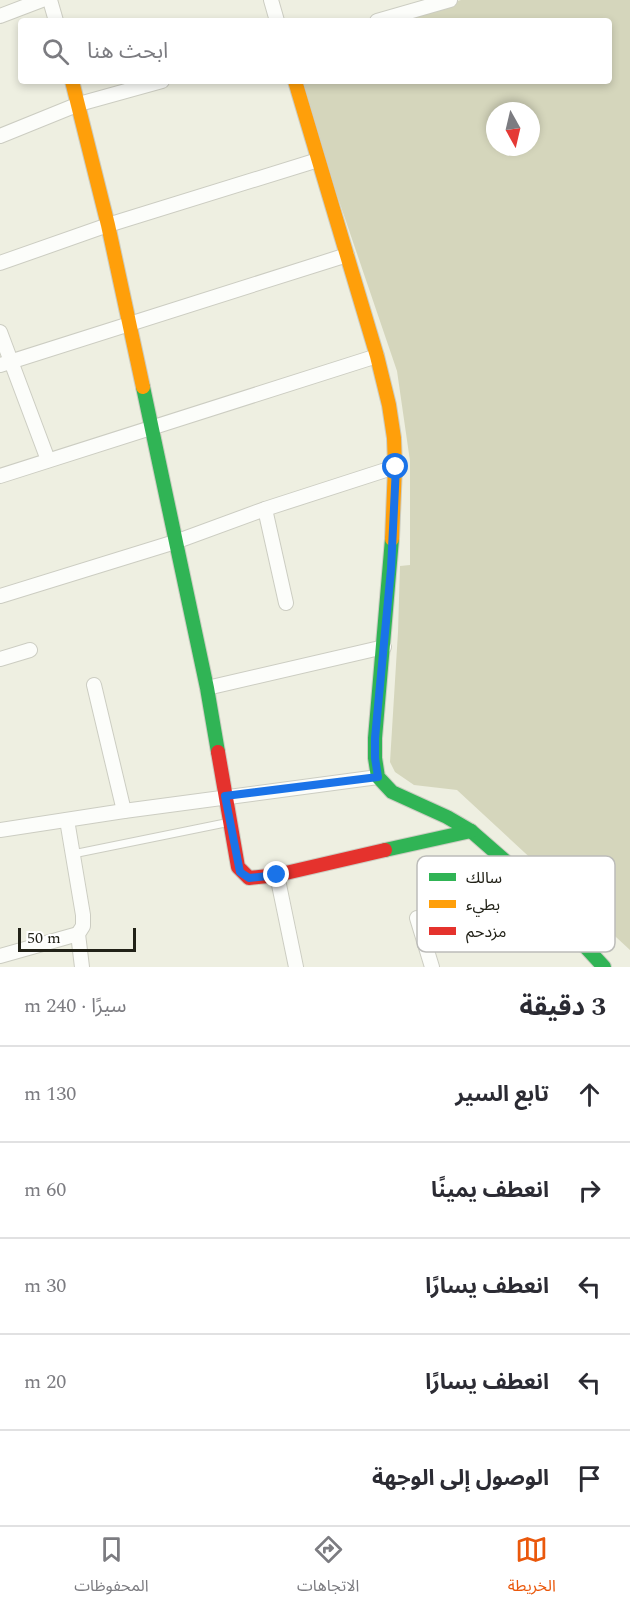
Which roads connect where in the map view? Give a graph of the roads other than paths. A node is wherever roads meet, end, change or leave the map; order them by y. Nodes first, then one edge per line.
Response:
1 (42, 0) edge
2 (50, 0) edge
3 (271, 0) edge
4 (450, 0) edge
5 (0, 16) edge
6 (55, 18) edge
7 (276, 18) edge
8 (387, 18) edge
9 (73, 84) edge
10 (151, 84) edge
11 (296, 84) edge
12 (79, 104) junction
13 (0, 136) edge
14 (318, 160) junction
15 (108, 225) junction
16 (347, 255) junction
17 (0, 263) edge
18 (128, 325) junction
19 (0, 332) edge
20 (377, 356) junction
21 (5, 363) edge
22 (151, 428) junction
23 (48, 460) junction
24 (396, 467) junction
25 (0, 476) edge
26 (265, 509) junction
27 (175, 542) junction
28 (0, 596) edge
29 (286, 603) dead end
30 (384, 647) junction
31 (30, 650) dead end
32 (0, 660) edge
33 (94, 685) dead end
34 (207, 688) junction
35 (378, 777) junction
36 (225, 796) junction
37 (124, 811) junction
38 (67, 820) junction
39 (230, 822) junction
40 (0, 830) edge
41 (471, 831) junction
42 (73, 854) junction
43 (500, 856) edge
44 (277, 875) junction
45 (78, 934) junction
46 (427, 952) edge
47 (590, 952) edge
48 (0, 956) edge
49 (81, 967) edge
50 (296, 967) edge
51 (432, 967) edge
52 (604, 967) edge

1 - 5 street
2 - 6 street
3 - 7 street
4 - 8 street
9 - 12 street
10 - 12 street
11 - 14 street
12 - 13 street
12 - 15 street
14 - 15 street
14 - 16 street
15 - 17 street
15 - 18 street
16 - 18 street
16 - 20 street
18 - 21 street
18 - 22 street
19 - 21 street
20 - 22 street
20 - 24 street
21 - 23 street
22 - 23 street
22 - 27 street
23 - 25 street
24 - 26 street
24 - 30 street
26 - 27 street
26 - 29 street
27 - 28 street
27 - 34 street
30 - 34 street
30 - 35 street
31 - 32 street
33 - 37 street
34 - 36 street
35 - 36 street
35 - 41 street
36 - 37 street
36 - 39 street
37 - 38 street
38 - 40 street
38 - 42 street
39 - 42 lane
39 - 44 street
41 - 43 street
41 - 44 street
42 - 45 street
44 - 50 street
45 - 48 street
45 - 49 street
46 - 51 street
47 - 52 street

